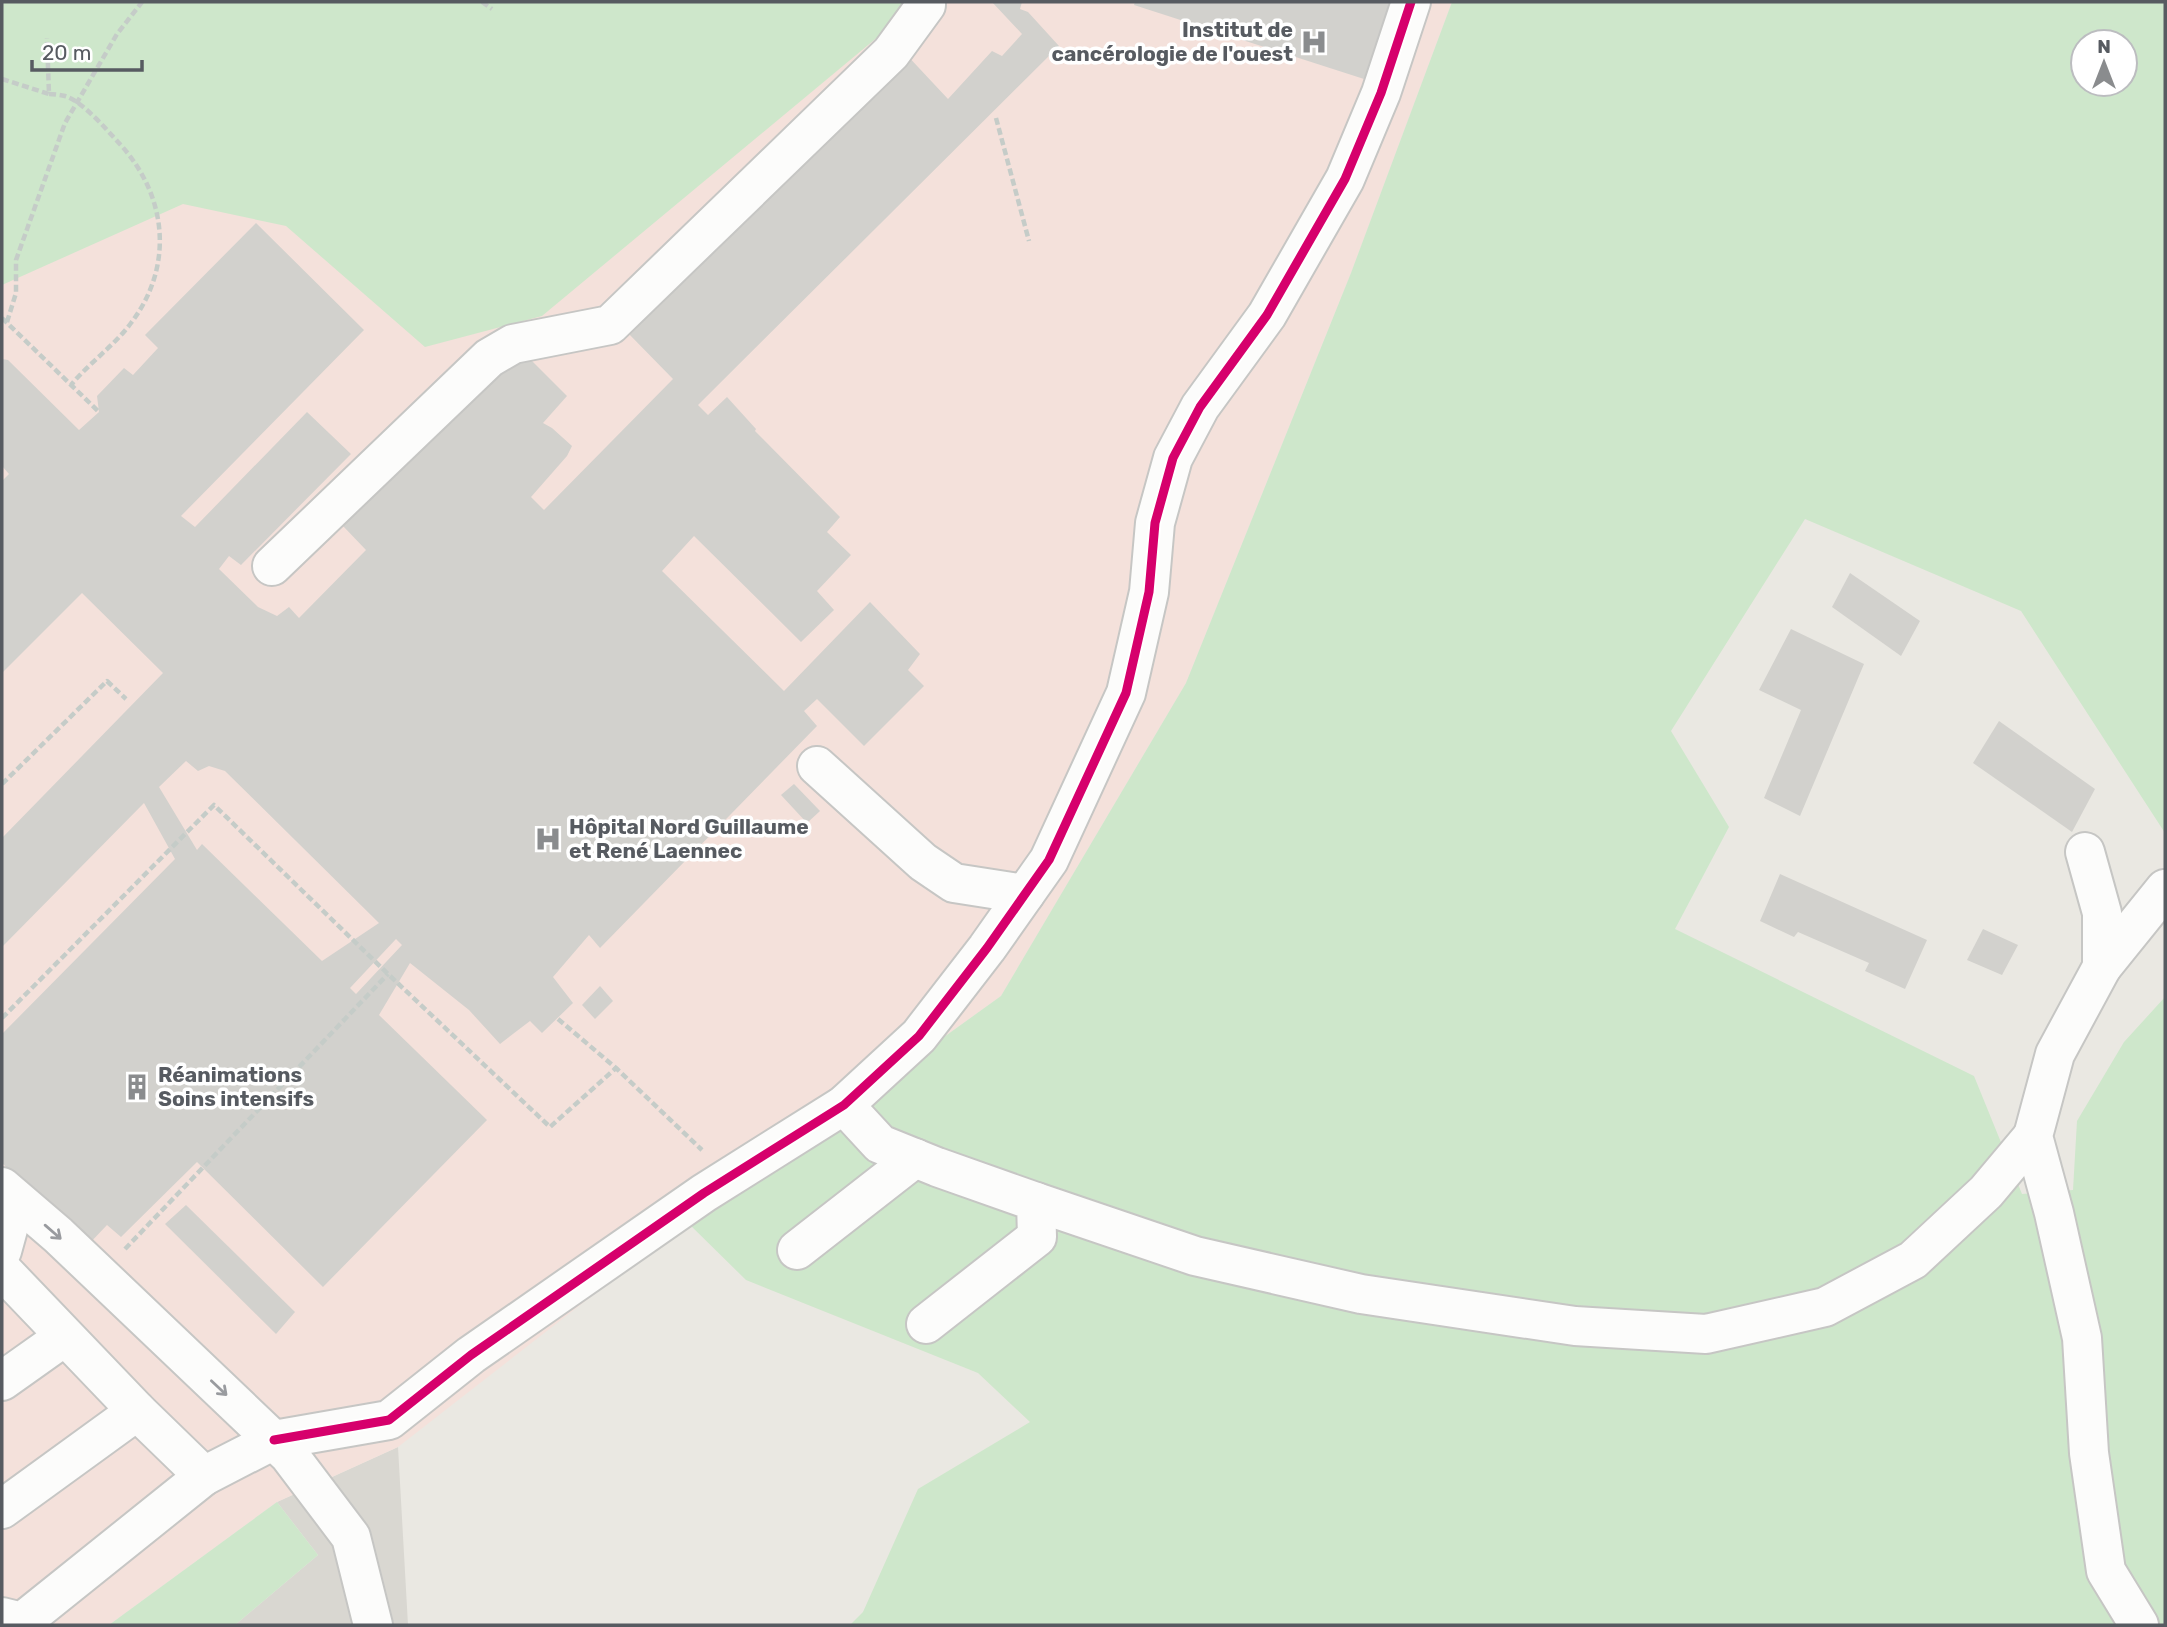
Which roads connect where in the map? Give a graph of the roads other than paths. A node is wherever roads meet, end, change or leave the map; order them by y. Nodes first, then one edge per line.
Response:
1 (926, 2) edge
2 (1411, 2) edge
3 (272, 566) dead end
4 (817, 766) dead end
5 (2085, 852) dead end
6 (2165, 889) edge
7 (1025, 894) junction
8 (2102, 967) junction
9 (844, 1105) junction
10 (2034, 1136) junction
11 (915, 1158) junction
12 (9, 1194) edge
13 (1036, 1202) junction
14 (797, 1250) dead end
15 (2, 1251) edge
16 (2, 1270) edge
17 (926, 1324) dead end
18 (64, 1337) junction
19 (2, 1381) edge
20 (137, 1411) junction
21 (274, 1440) junction
22 (204, 1476) junction
23 (2, 1509) edge
24 (2, 1617) edge
25 (373, 1625) edge
26 (2139, 1625) edge

1 - 3 street
2 - 7 street
4 - 7 street
5 - 8 street
6 - 8 street
7 - 9 street
8 - 10 street
9 - 11 street
9 - 21 street
10 - 13 street
10 - 26 street
11 - 13 street
11 - 14 street
12 - 15 street
12 -> 21 street
13 - 17 street
16 - 18 street
18 - 19 street
18 - 20 street
20 - 22 street
20 - 23 street
21 - 22 street
21 - 25 street
22 - 24 street

